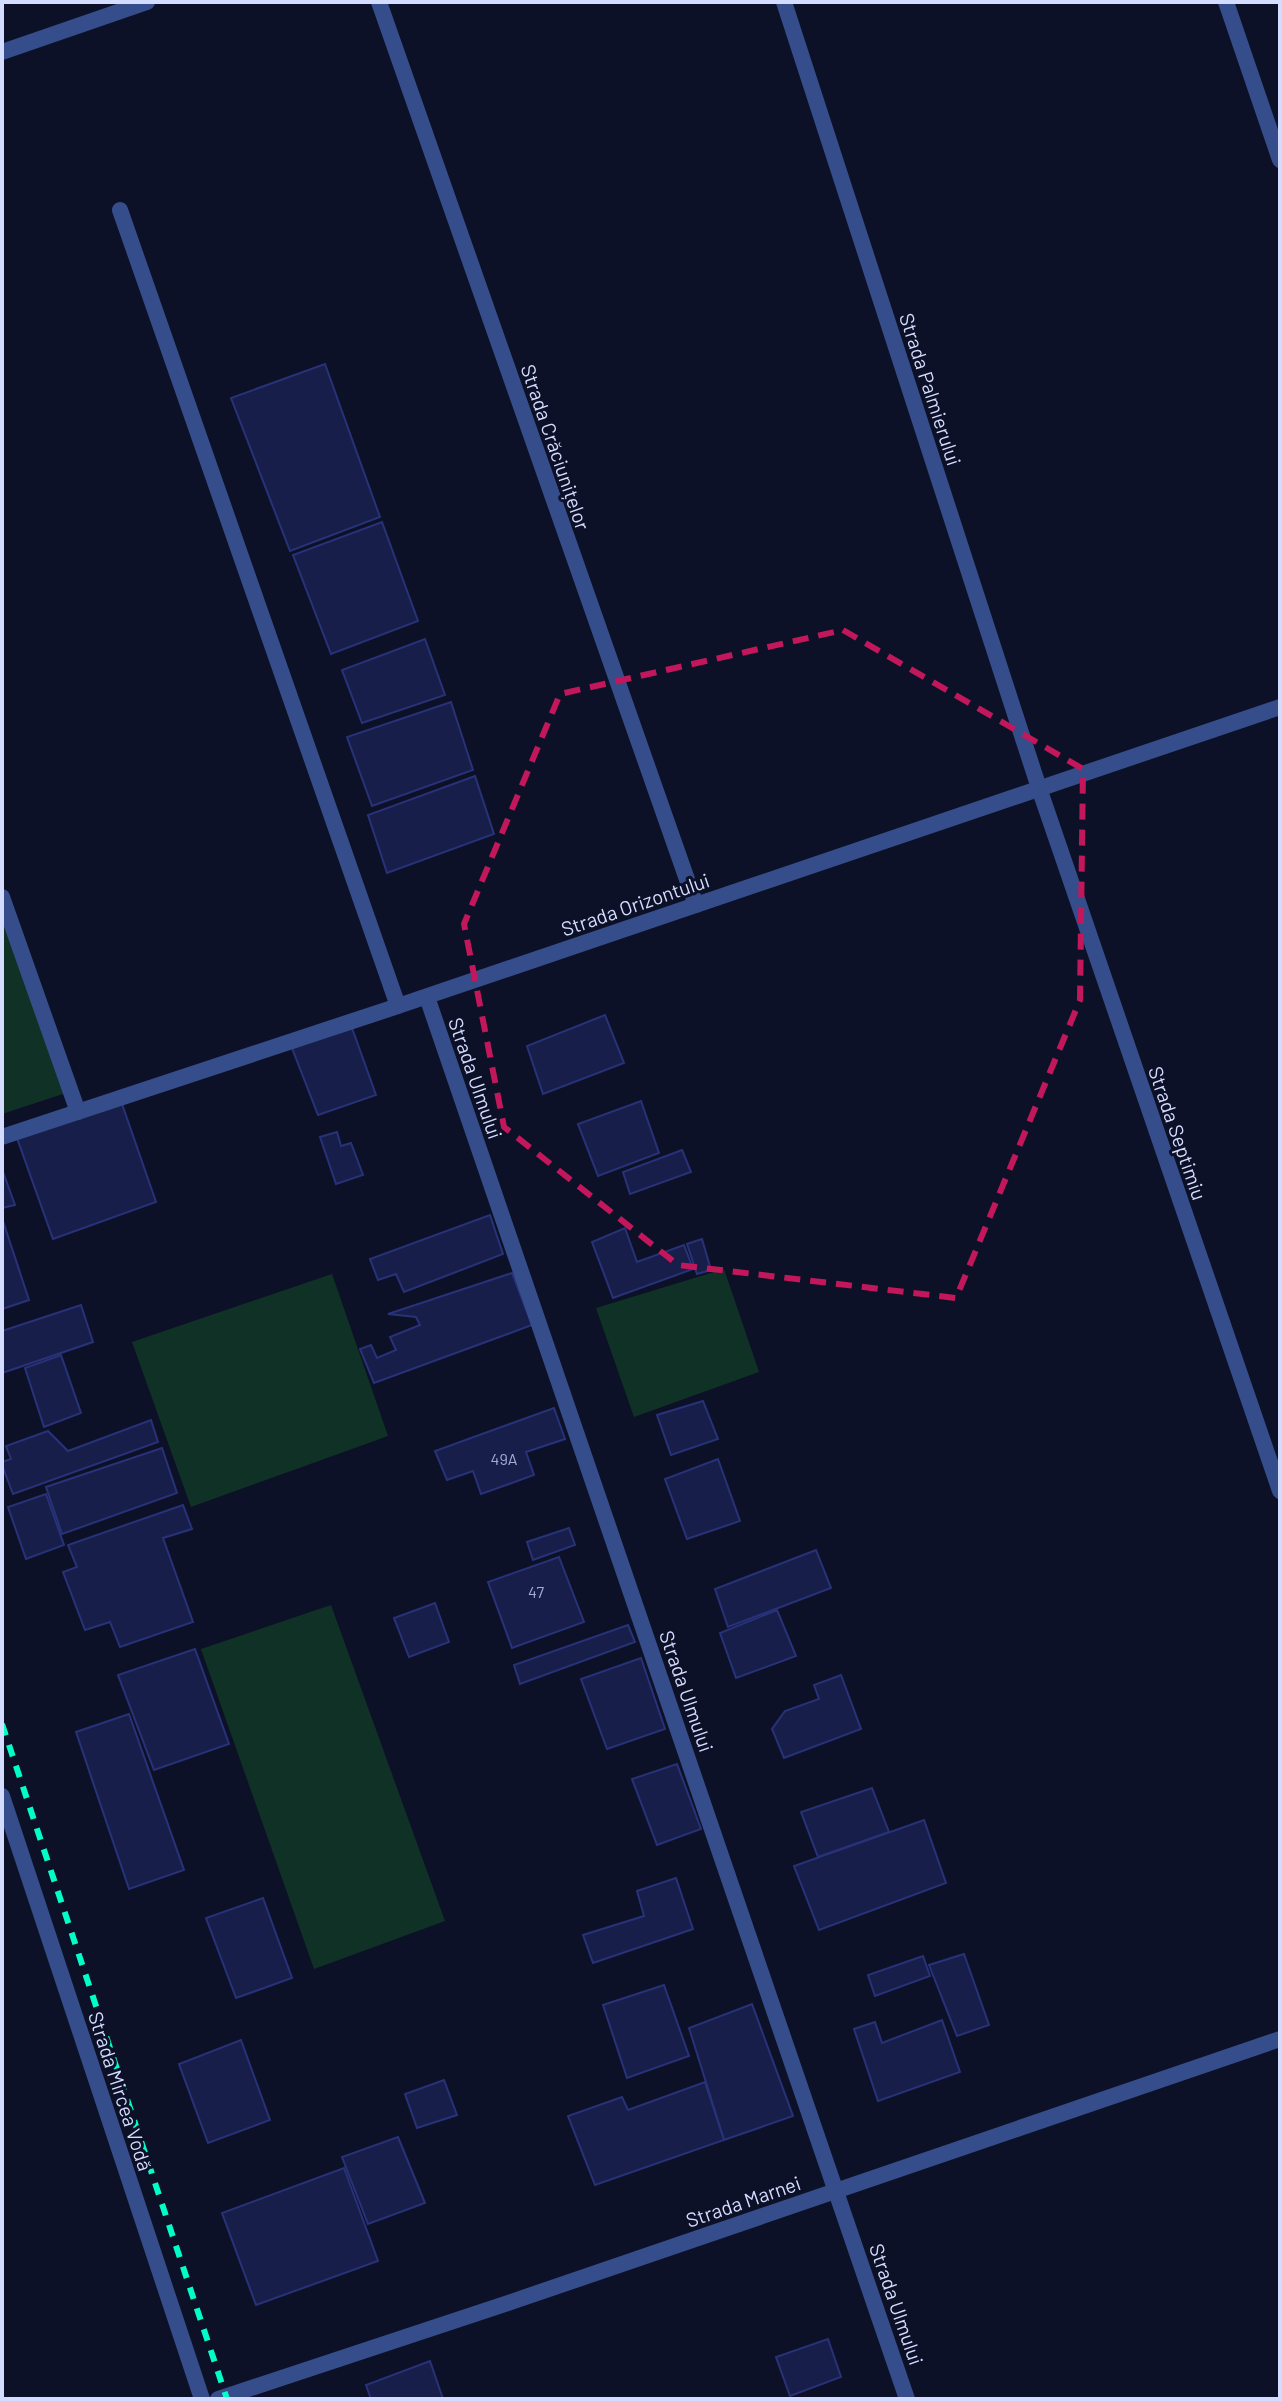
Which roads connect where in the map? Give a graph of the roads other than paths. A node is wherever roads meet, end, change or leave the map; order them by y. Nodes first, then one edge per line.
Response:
1 (147, 2) edge
2 (379, 2) edge
3 (784, 2) edge
4 (1226, 2) edge
5 (2, 52) edge
6 (1280, 160) edge
7 (120, 210) dead end
8 (1280, 707) edge
9 (1039, 788) junction
10 (2, 897) edge
11 (696, 905) junction
12 (427, 997) junction
13 (398, 1006) junction
14 (78, 1112) junction
15 (2, 1137) edge
16 (1280, 1491) edge
17 (2, 1796) edge
18 (1280, 2039) edge
19 (837, 2190) junction
20 (202, 2399) edge
21 (218, 2399) edge
22 (907, 2399) edge

1 - 5 street
2 - 11 street, Strada Crăciunițelor
3 - 9 street, Strada Palmierului
4 - 6 street
7 - 13 street
8 - 9 street, Strada Orizontului
9 - 11 street, Strada Orizontului
9 - 16 street, Strada Septimiu
10 - 14 street
11 - 12 street, Strada Orizontului
12 - 13 street, Strada Orizontului
12 - 19 street, Strada Ulmului
13 - 14 street, Strada Orizontului
14 - 15 street, Strada Orizontului
17 - 20 street, Strada Mircea Vodă
18 - 19 street, Strada Marnei
19 - 21 street, Strada Marnei
19 - 22 street, Strada Ulmului

